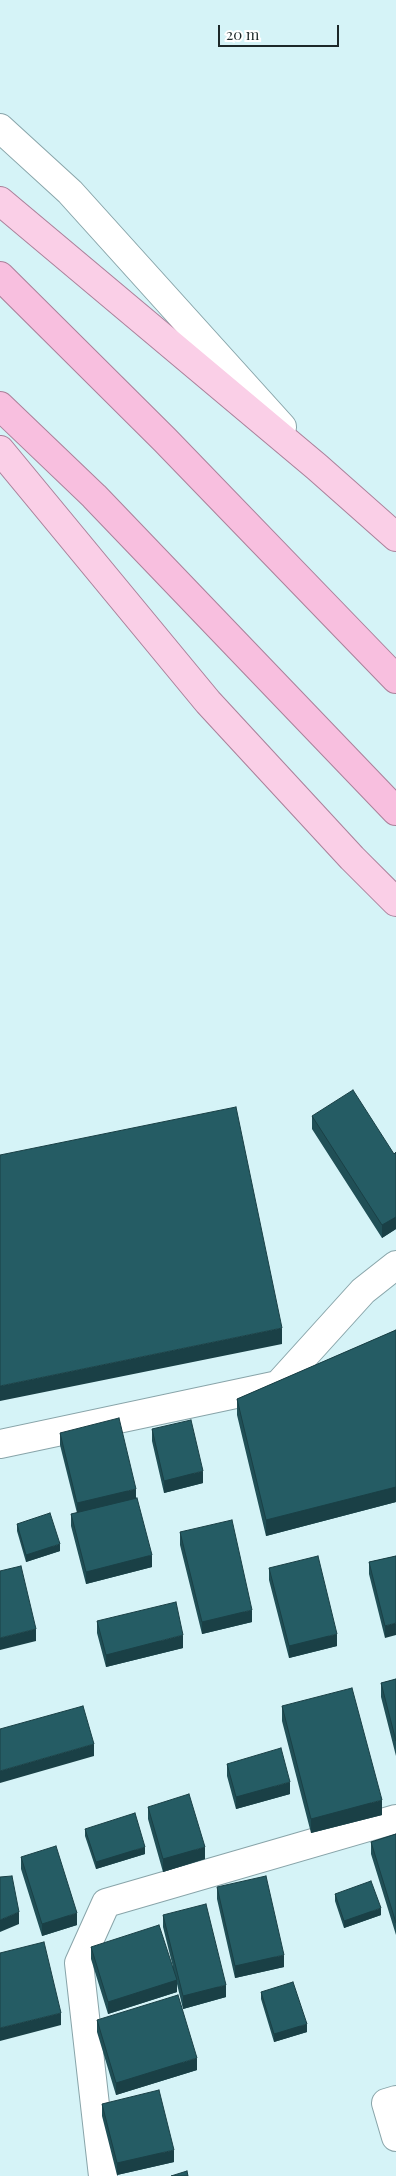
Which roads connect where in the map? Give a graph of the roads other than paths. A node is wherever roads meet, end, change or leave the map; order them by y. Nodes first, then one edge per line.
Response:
1 (0, 128) edge
2 (0, 201) edge
3 (0, 276) edge
4 (0, 406) edge
5 (0, 450) edge
6 (0, 460) edge
7 (317, 467) junction
8 (53, 514) junction
9 (396, 537) edge
10 (396, 678) edge
11 (396, 811) edge
12 (396, 902) edge
13 (396, 1265) edge
14 (0, 1444) edge
15 (396, 1820) edge
16 (396, 2100) edge
17 (396, 2137) edge
18 (104, 2176) edge

1 - 7 street
2 - 7 main road
3 - 10 highway
4 - 11 highway
5 - 8 main road
6 - 8 street
7 - 9 main road
8 - 12 main road
13 - 14 street
15 - 18 street
16 - 17 street

